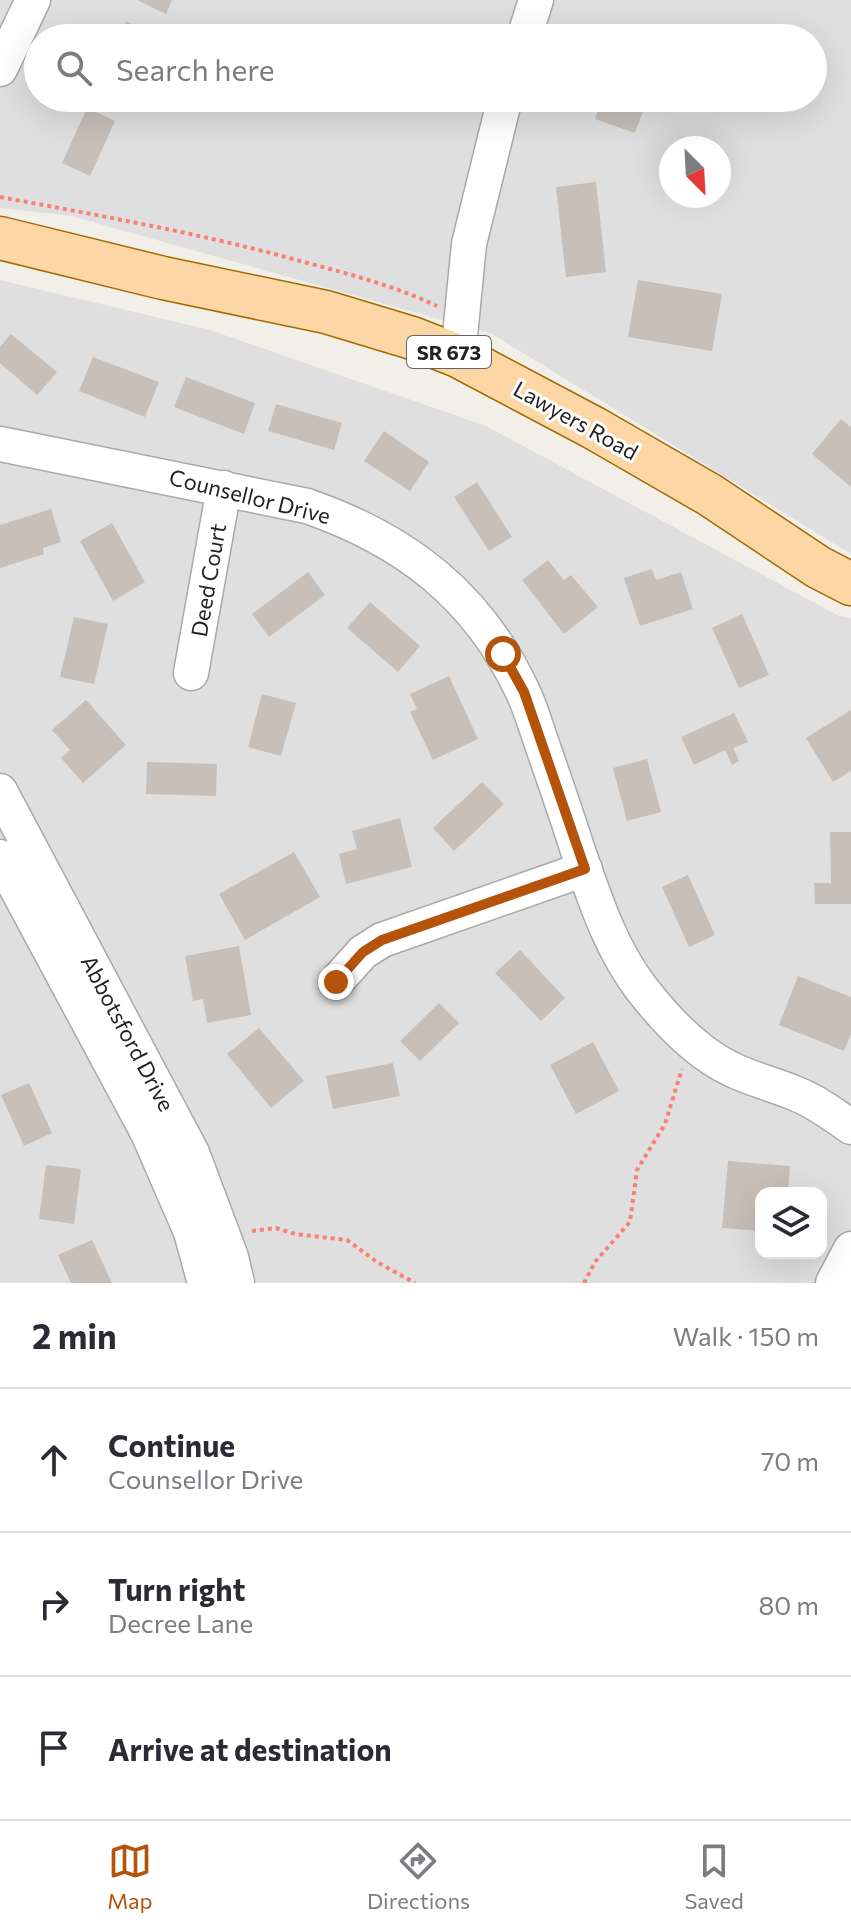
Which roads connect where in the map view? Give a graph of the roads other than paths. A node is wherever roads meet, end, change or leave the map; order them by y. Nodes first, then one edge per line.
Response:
1 (33, 0) edge
2 (536, 0) edge
3 (528, 24) edge
4 (0, 69) edge
5 (502, 112) edge
6 (0, 238) edge
7 (458, 356) junction
8 (0, 444) edge
9 (224, 488) junction
10 (851, 584) edge
11 (191, 673) dead end
12 (0, 791) edge
13 (0, 857) edge
14 (585, 869) junction
15 (336, 982) dead end
16 (851, 1127) edge
17 (851, 1249) edge
18 (205, 1283) edge
19 (237, 1283) edge
20 (833, 1283) edge

1 - 4 street
2 - 3 street
5 - 7 street
6 - 7 main road, Lawyers Road / SR 673
7 - 10 main road, Lawyers Road / SR 673
8 - 9 street, Counsellor Drive
9 - 11 street, Deed Court
9 - 14 street, Counsellor Drive
12 - 19 street, Abbotsford Drive
13 - 18 street, Abbotsford Drive
14 - 15 street
14 - 16 street, Counsellor Drive
17 - 20 street

